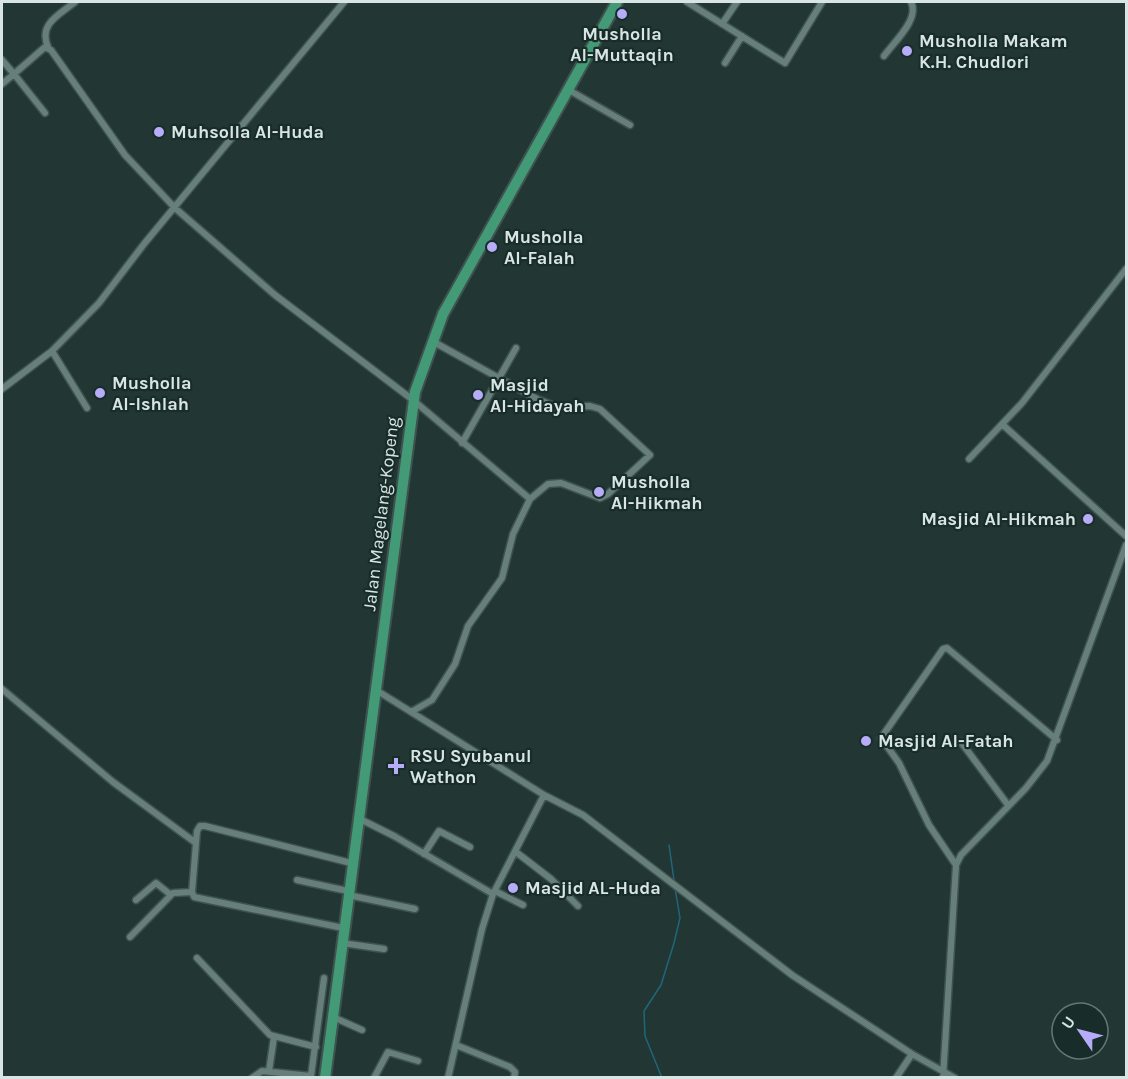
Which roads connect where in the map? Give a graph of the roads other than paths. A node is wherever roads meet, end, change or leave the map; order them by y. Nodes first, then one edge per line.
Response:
1 (75, 2) edge
2 (344, 2) edge
3 (617, 2) edge
4 (687, 2) edge
5 (737, 2) edge
6 (822, 2) edge
7 (911, 2) edge
8 (722, 24) junction
9 (742, 36) junction
10 (48, 47) junction
11 (884, 56) dead end
12 (2, 60) edge
13 (725, 63) dead end
14 (14, 75) junction
15 (2, 84) edge
16 (566, 88) junction
17 (45, 113) dead end
18 (630, 124) dead end
19 (175, 208) junction
20 (1126, 269) edge
21 (432, 341) junction
22 (516, 348) dead end
23 (52, 351) junction
24 (500, 378) junction
25 (2, 389) edge
26 (413, 400) junction
27 (87, 408) dead end
28 (1003, 425) junction
29 (462, 443) junction
30 (969, 459) dead end
31 (530, 499) junction
32 (1126, 536) edge
33 (1126, 545) edge
34 (2, 688) edge
35 (376, 690) junction
36 (411, 712) junction
37 (1057, 740) junction
38 (961, 742) dead end
39 (544, 795) junction
40 (1008, 805) junction
41 (357, 818) junction
42 (196, 843) junction
43 (470, 847) dead end
44 (516, 852) junction
45 (424, 854) junction
46 (351, 863) junction
47 (956, 865) junction
48 (297, 880) dead end
49 (192, 892) junction
50 (348, 893) junction
51 (494, 893) junction
52 (171, 895) junction
53 (136, 900) dead end
54 (523, 905) dead end
55 (578, 906) dead end
56 (415, 909) dead end
57 (343, 928) junction
58 (130, 937) dead end
59 (341, 943) junction
60 (384, 949) dead end
61 (197, 958) dead end
62 (324, 978) dead end
63 (332, 1017) junction
64 (362, 1030) dead end
65 (274, 1037) junction
66 (456, 1045) junction
67 (316, 1047) junction
68 (912, 1054) junction
69 (418, 1061) dead end
70 (269, 1071) junction
71 (944, 1075) edge
72 (252, 1077) edge
73 (311, 1077) edge
74 (325, 1077) edge
75 (374, 1077) edge
76 (448, 1077) edge
77 (514, 1077) edge
78 (896, 1077) edge
79 (955, 1077) edge

1 - 10 street
2 - 19 street
3 - 16 main road, Jalan Magelang-Kopeng
4 - 8 street
5 - 8 street
6 - 9 street
7 - 11 street
8 - 9 street
9 - 13 street
10 - 14 street
10 - 19 street
12 - 14 street
14 - 15 street
14 - 17 street
16 - 18 street
16 - 21 main road, Jalan Magelang-Kopeng
19 - 23 street
19 - 26 street
20 - 28 street
21 - 24 street
21 - 26 main road, Jalan Magelang-Kopeng
22 - 24 street
23 - 25 street
23 - 27 street
24 - 29 street
24 - 31 street
26 - 29 street
26 - 35 main road, Jalan Magelang-Kopeng
28 - 30 street
28 - 32 street
29 - 31 street
31 - 36 street
33 - 37 street
34 - 42 street
35 - 36 street
35 - 41 main road, Jalan Magelang-Kopeng
36 - 39 street
37 - 40 street
37 - 47 street
38 - 40 street
39 - 44 street
39 - 68 street
40 - 47 street
41 - 45 street
41 - 46 main road, Jalan Magelang-Kopeng
42 - 46 street
42 - 49 street
43 - 45 street
44 - 51 street
44 - 55 street
45 - 51 street
46 - 50 main road, Jalan Magelang-Kopeng
47 - 71 street
48 - 50 street
49 - 52 street
49 - 57 street
50 - 56 street
50 - 57 main road, Jalan Magelang-Kopeng
51 - 54 street
51 - 66 street
52 - 53 street
52 - 58 street
57 - 59 main road, Jalan Magelang-Kopeng
59 - 60 street
59 - 63 main road, Jalan Magelang-Kopeng
61 - 65 street
62 - 67 street
63 - 64 street
63 - 74 main road, Jalan Magelang-Kopeng
65 - 67 street
65 - 70 street
66 - 76 street
66 - 77 street
67 - 73 street
68 - 71 street
68 - 78 street
69 - 75 street
70 - 72 street
70 - 73 street
71 - 79 street
73 - 74 street

